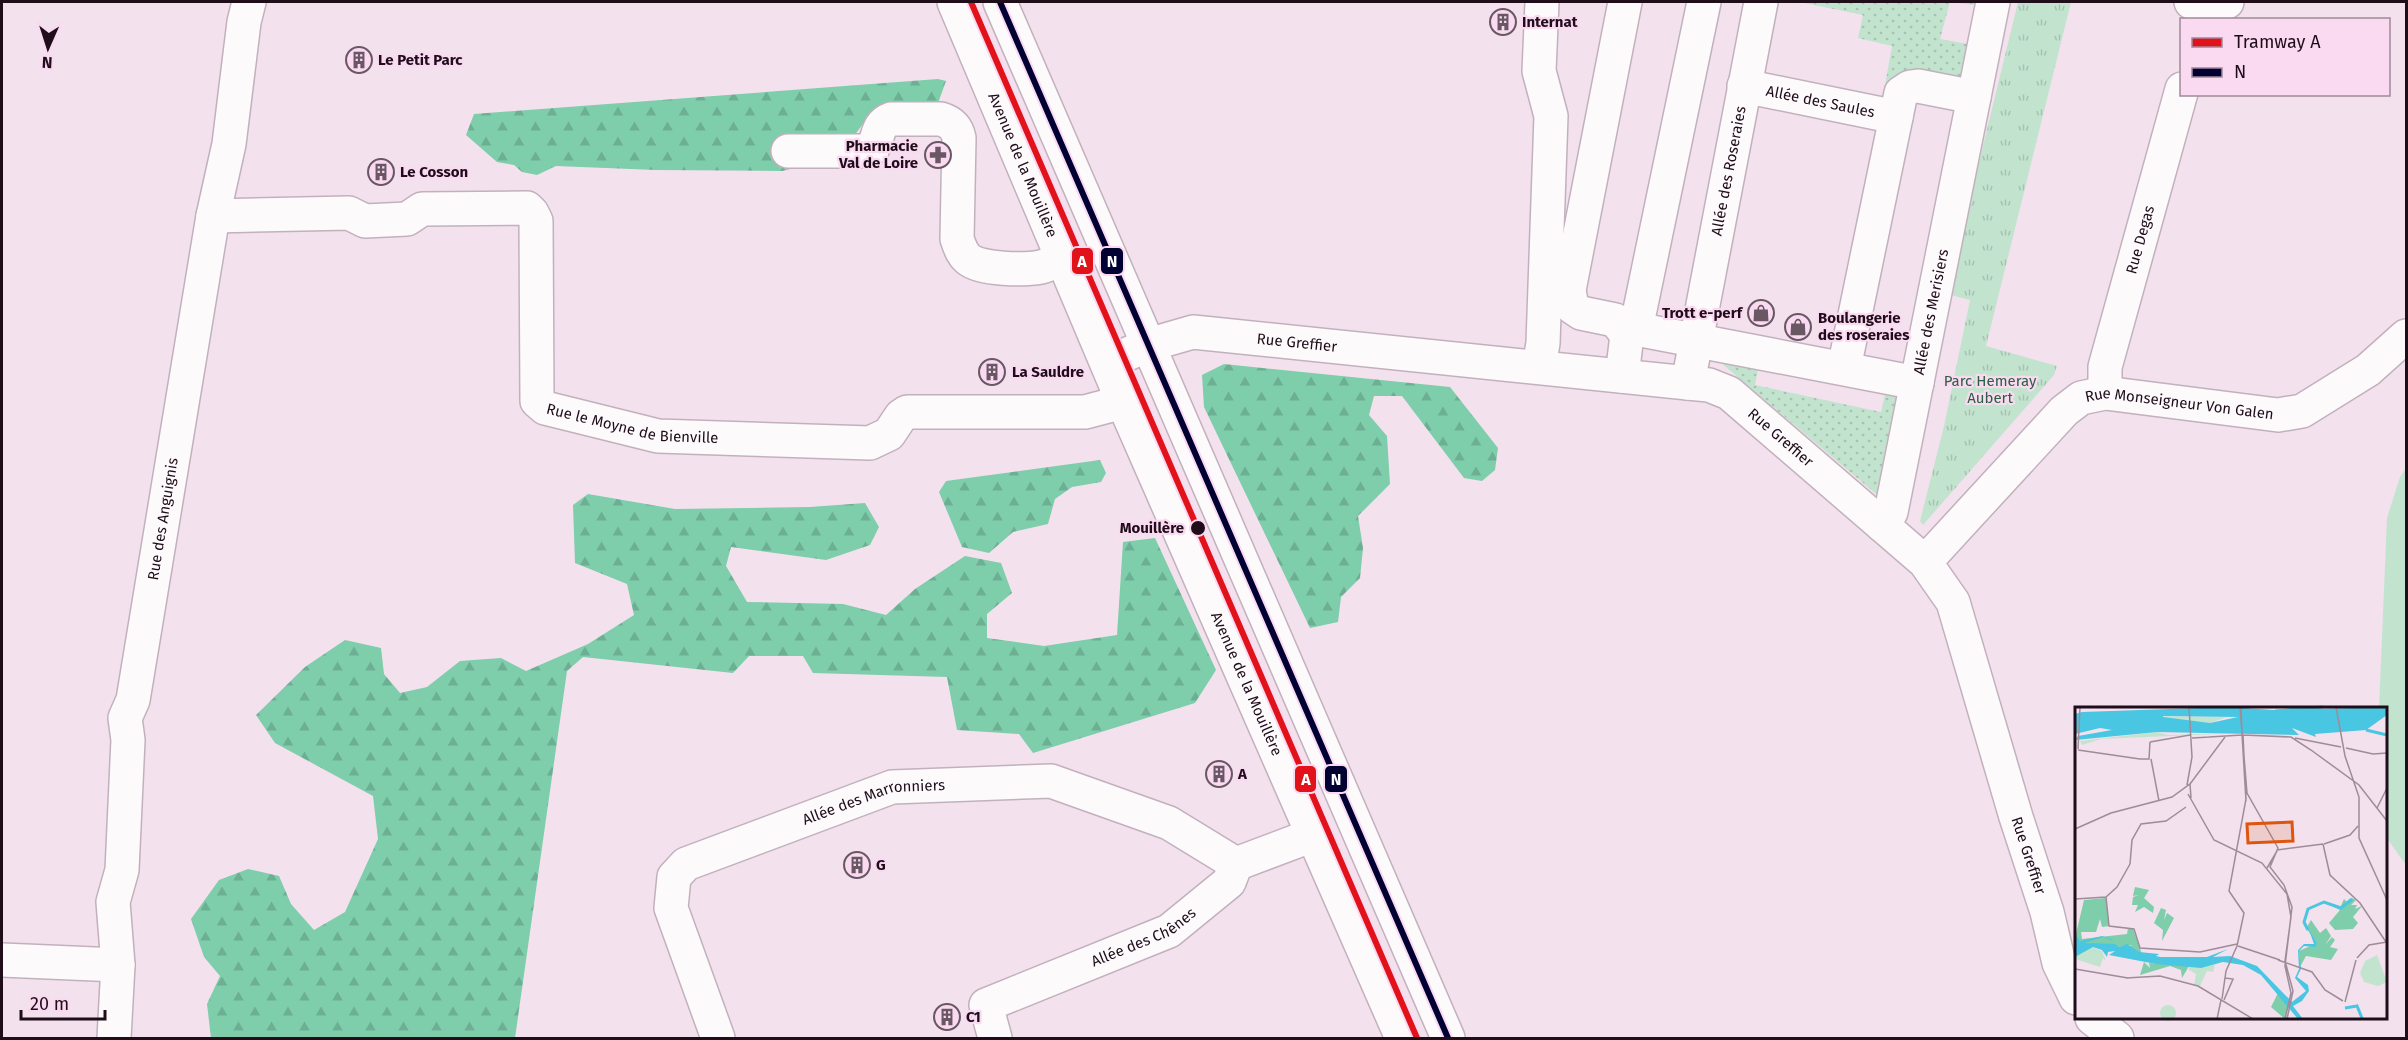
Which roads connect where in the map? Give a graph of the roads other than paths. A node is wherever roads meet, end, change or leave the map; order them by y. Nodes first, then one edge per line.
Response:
1 (249, 2) edge
2 (954, 2) edge
3 (1000, 2) edge
4 (1542, 2) edge
5 (1625, 2) edge
6 (1704, 2) edge
7 (1761, 2) edge
8 (1993, 2) edge
9 (1744, 86) junction
10 (2180, 93) edge
11 (1974, 97) junction
12 (1896, 117) junction
13 (788, 151) dead end
14 (213, 216) junction
15 (1063, 258) junction
16 (1631, 332) junction
17 (2406, 336) edge
18 (1694, 340) junction
19 (1148, 345) junction
20 (1107, 363) junction
21 (1539, 367) junction
22 (1844, 369) junction
23 (1622, 376) junction
24 (1688, 383) junction
25 (1917, 383) junction
26 (2105, 393) junction
27 (1123, 402) junction
28 (1882, 525) junction
29 (1925, 562) junction
30 (1312, 835) junction
31 (1236, 864) junction
32 (2, 960) edge
33 (118, 964) junction
34 (2075, 997) edge
35 (2094, 1019) edge
36 (114, 1038) edge
37 (718, 1038) edge
38 (995, 1038) edge
39 (1401, 1038) edge
40 (1448, 1038) edge
41 (2117, 1038) edge

1 - 14 street, Rue des Anguignis
2 - 15 street, Avenue de la Mouillère
3 - 19 street
4 - 21 street
5 - 16 street
6 - 16 street
7 - 9 street, Allée des Roseraies
8 - 11 street, Allée des Merisiers
9 - 12 street, Allée des Saules
9 - 18 street, Allée des Roseraies
10 - 26 street, Rue Degas
11 - 12 street
11 - 25 street, Allée des Merisiers
12 - 22 street
13 - 15 street
14 - 27 street, Rue le Moyne de Bienville
14 - 33 street, Rue des Anguignis
15 - 20 street, Avenue de la Mouillère
16 - 18 street
16 - 23 street
17 - 26 street, Rue Monseigneur Von Galen
18 - 22 street
18 - 24 street, Allée des Roseraies
19 - 20 street
19 - 21 street, Rue Greffier
19 - 40 street
20 - 27 street, Avenue de la Mouillère
21 - 23 street, Rue Greffier
22 - 25 street
23 - 24 street, Rue Greffier
24 - 28 street, Rue Greffier
25 - 28 street, Allée des Merisiers
26 - 29 street, Rue Monseigneur Von Galen
27 - 30 street, Avenue de la Mouillère
28 - 29 street, Rue Greffier
29 - 34 street, Rue Greffier
30 - 31 street
30 - 39 street, Avenue de la Mouillère
31 - 37 street, Allée des Marronniers
31 - 38 street, Allée des Chênes
32 - 33 street
33 - 36 street, Rue des Anguignis
35 - 41 street

